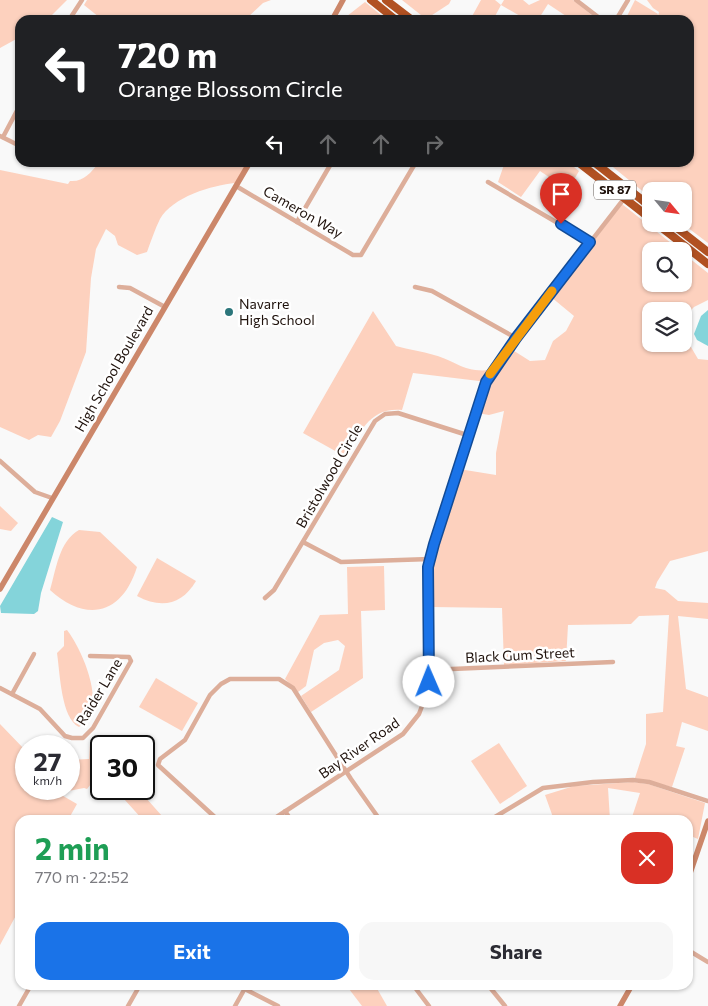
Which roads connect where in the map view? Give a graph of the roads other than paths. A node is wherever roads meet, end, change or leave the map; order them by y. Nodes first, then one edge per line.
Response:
1 (82, 0) edge
2 (343, 0) edge
3 (371, 0) edge
4 (386, 0) edge
5 (576, 0) edge
6 (628, 0) edge
7 (72, 15) edge
8 (335, 15) edge
9 (390, 15) edge
10 (406, 15) edge
11 (596, 15) edge
12 (619, 15) edge
13 (15, 113) edge
14 (1, 137) edge
15 (15, 144) edge
16 (247, 167) edge
17 (329, 167) edge
18 (413, 167) edge
19 (585, 167) edge
20 (600, 167) edge
21 (488, 182) dead end
22 (236, 186) junction
23 (630, 191) junction
24 (624, 197) junction
25 (642, 201) edge
26 (642, 212) edge
27 (297, 222) junction
28 (668, 232) edge
29 (682, 232) edge
30 (590, 242) junction
31 (708, 252) edge
32 (708, 264) edge
33 (119, 287) dead end
34 (415, 287) dead end
35 (165, 307) junction
36 (516, 338) junction
37 (467, 435) junction
38 (0, 461) edge
39 (52, 498) junction
40 (303, 542) junction
41 (430, 560) junction
42 (0, 589) edge
43 (265, 598) dead end
44 (34, 654) dead end
45 (90, 656) dead end
46 (613, 662) dead end
47 (429, 670) junction
48 (0, 688) edge
49 (12, 694) junction
50 (346, 772) junction
51 (708, 801) edge
52 (285, 811) junction
53 (212, 815) edge
54 (279, 815) edge
55 (288, 815) edge
56 (376, 815) edge
57 (498, 815) edge
58 (708, 821) edge
59 (693, 864) edge
60 (693, 953) edge
61 (708, 962) edge
62 (28, 990) edge
63 (137, 990) edge
64 (244, 990) joint
65 (417, 990) edge
66 (492, 990) edge
67 (629, 990) edge
68 (19, 1006) edge
69 (128, 1006) edge
70 (235, 1006) edge
71 (278, 1006) edge
72 (430, 1006) edge
73 (505, 1006) edge
74 (620, 1006) edge

1 - 7 street
2 - 8 street
3 - 9 highway
4 - 10 highway
5 - 11 street
6 - 12 street
13 - 14 street
14 - 15 street
16 - 22 street, High School Boulevard
17 - 27 street
18 - 27 street, Cameron Way
19 - 24 highway, SR 87
20 - 23 highway, SR 87
21 - 30 street
22 - 27 street, Cameron Way
22 - 35 street, High School Boulevard
23 - 24 street, Bay River Road
23 - 25 highway, SR 87
24 - 26 highway, SR 87
24 - 30 street, Bay River Road
28 - 32 highway
29 - 31 highway
30 - 36 street, Bay River Road
33 - 35 street
34 - 36 street
35 - 39 street, High School Boulevard
36 - 37 street, Bay River Road
37 - 40 street, Bristolwood Circle
37 - 41 street, Bay River Road
38 - 39 street
39 - 42 street, High School Boulevard
40 - 41 street
40 - 43 street, Bristolwood Circle
41 - 47 street, Bay River Road
44 - 49 street
45 - 49 street, Raider Lane
46 - 47 street, Black Gum Street
47 - 50 street, Bay River Road
48 - 49 street, Raider Lane
50 - 52 street, Bay River Road
50 - 53 street
50 - 56 street
51 - 57 street
52 - 54 street, Bay River Road
52 - 55 street
58 - 59 street
60 - 61 street
62 - 68 street
63 - 69 street
64 - 70 street
64 - 71 street
65 - 72 street
66 - 73 street
67 - 74 street

